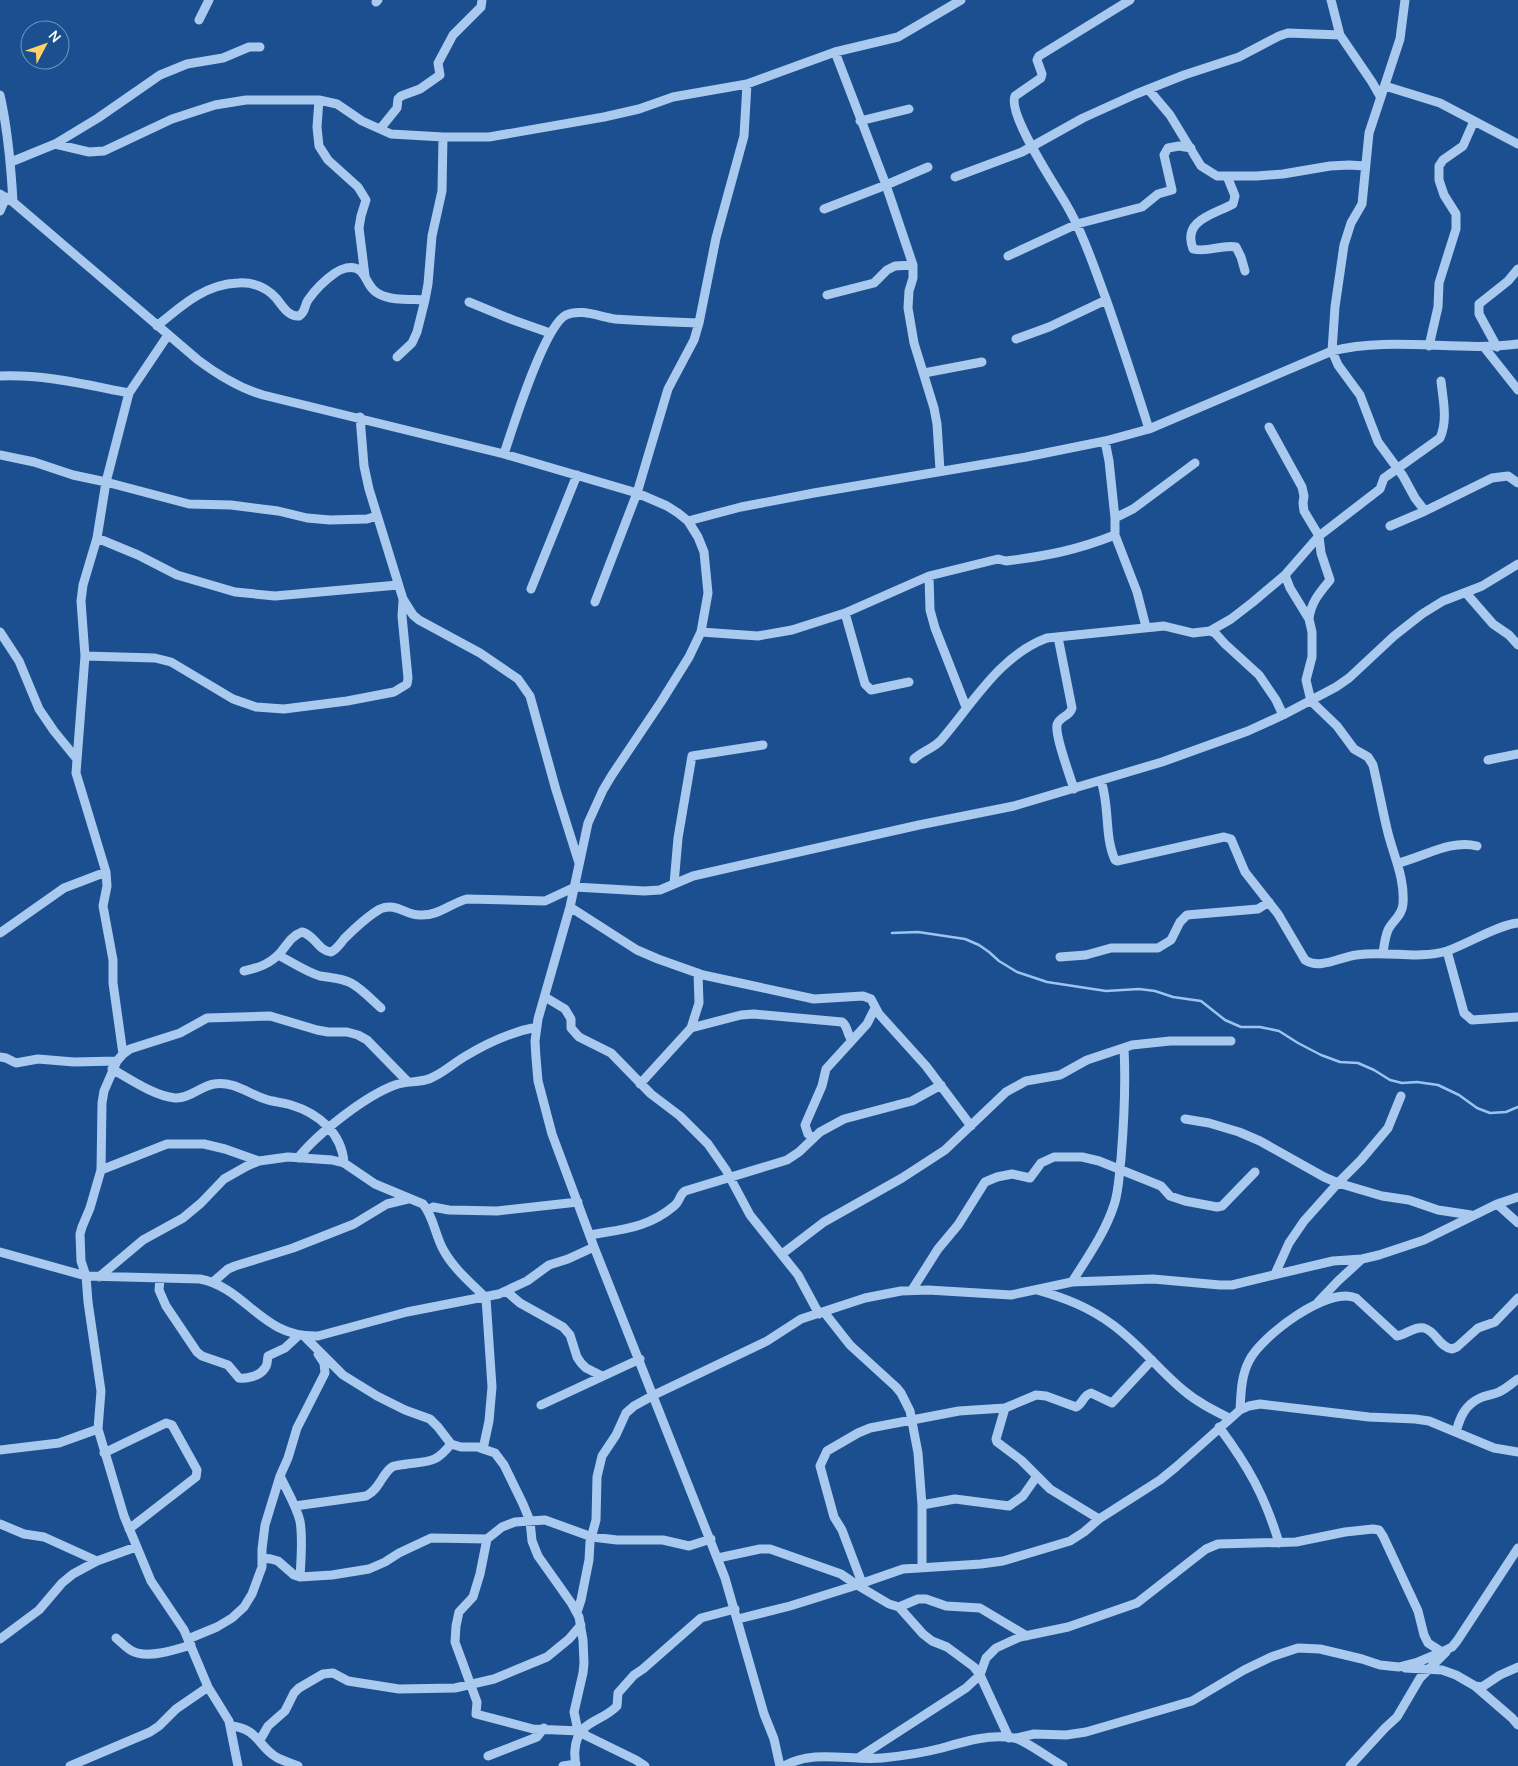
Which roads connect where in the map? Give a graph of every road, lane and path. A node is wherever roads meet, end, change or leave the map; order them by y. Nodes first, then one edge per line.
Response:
1 (209, 0) edge
2 (482, 0) edge
3 (962, 0) edge
4 (1130, 0) edge
5 (1331, 0) edge
6 (1405, 0) edge
7 (199, 20) dead end
8 (1340, 35) junction
9 (260, 47) dead end
10 (834, 52) junction
11 (747, 84) junction
12 (1385, 86) junction
13 (1148, 89) junction
14 (0, 95) edge
15 (1380, 96) junction
16 (319, 100) junction
17 (910, 109) dead end
18 (860, 120) junction
19 (1474, 122) junction
20 (380, 129) junction
21 (443, 137) junction
22 (55, 144) junction
23 (1518, 144) edge
24 (1032, 147) junction
25 (1191, 148) junction
26 (11, 162) junction
27 (928, 166) dead end
28 (1364, 166) junction
29 (1226, 176) junction
30 (955, 177) dead end
31 (886, 185) junction
32 (6, 198) edge
33 (824, 209) dead end
34 (0, 211) edge
35 (1076, 224) junction
36 (1008, 256) dead end
37 (913, 265) junction
38 (1518, 268) edge
39 (1244, 271) dead end
40 (365, 276) junction
41 (827, 295) dead end
42 (425, 300) junction
43 (1106, 300) junction
44 (469, 302) dead end
45 (700, 323) junction
46 (157, 326) junction
47 (550, 333) junction
48 (168, 335) junction
49 (1016, 340) dead end
50 (1518, 344) edge
51 (1429, 346) junction
52 (1484, 347) junction
53 (1497, 347) junction
54 (1332, 351) junction
55 (397, 357) dead end
56 (982, 362) dead end
57 (924, 373) junction
58 (0, 376) edge
59 (1442, 381) dead end
60 (1518, 390) edge
61 (130, 393) junction
62 (360, 417) junction
63 (1270, 427) dead end
64 (1149, 429) junction
65 (1106, 441) junction
66 (504, 454) junction
67 (0, 455) edge
68 (1195, 463) dead end
69 (1398, 468) junction
70 (940, 470) junction
71 (577, 475) junction
72 (106, 482) junction
73 (1518, 483) edge
74 (637, 493) junction
75 (1425, 511) junction
76 (377, 516) junction
77 (1115, 518) junction
78 (688, 521) junction
79 (1390, 526) dead end
80 (1115, 535) junction
81 (1319, 536) junction
82 (97, 538) junction
83 (1518, 564) edge
84 (1285, 575) junction
85 (929, 576) junction
86 (398, 586) junction
87 (531, 589) dead end
88 (1466, 592) junction
89 (403, 599) junction
90 (594, 602) dead end
91 (845, 613) junction
92 (1309, 619) junction
93 (1146, 627) junction
94 (1210, 631) junction
95 (0, 632) edge
96 (701, 632) junction
97 (1058, 637) junction
98 (1518, 645) edge
99 (85, 656) junction
100 (909, 682) dead end
101 (1310, 701) junction
102 (966, 707) junction
103 (1283, 715) junction
104 (764, 745) dead end
105 (1518, 754) edge
106 (76, 758) junction
107 (914, 759) dead end
108 (1488, 760) dead end
109 (1101, 781) junction
110 (1074, 789) junction
111 (1477, 846) dead end
112 (1398, 862) junction
113 (580, 866) junction
114 (106, 872) junction
115 (674, 884) junction
116 (575, 887) junction
117 (1269, 902) junction
118 (570, 907) junction
119 (1518, 923) edge
120 (0, 933) edge
121 (1447, 951) junction
122 (1383, 953) junction
123 (278, 955) junction
124 (1060, 957) dead end
125 (244, 971) dead end
126 (698, 974) junction
127 (545, 997) junction
128 (381, 1008) dead end
129 (875, 1008) junction
130 (1518, 1017) edge
131 (537, 1027) junction
132 (690, 1028) junction
133 (852, 1040) junction
134 (1231, 1041) dead end
135 (1124, 1048) junction
136 (123, 1054) junction
137 (0, 1057) edge
138 (115, 1065) junction
139 (408, 1082) junction
140 (640, 1084) junction
141 (942, 1085) junction
142 (1401, 1096) dead end
143 (1185, 1119) dead end
144 (971, 1126) junction
145 (330, 1128) junction
146 (813, 1137) junction
147 (298, 1158) junction
148 (258, 1161) junction
149 (344, 1162) junction
150 (1120, 1168) junction
151 (101, 1170) junction
152 (1255, 1172) dead end
153 (731, 1178) junction
154 (1338, 1183) junction
155 (1518, 1197) edge
156 (411, 1198) junction
157 (578, 1202) junction
158 (1497, 1204) junction
159 (428, 1210) junction
160 (1472, 1216) junction
161 (1518, 1223) edge
162 (590, 1235) junction
163 (594, 1247) junction
164 (0, 1252) edge
165 (782, 1254) junction
166 (1362, 1259) junction
167 (1275, 1274) junction
168 (86, 1276) junction
169 (99, 1277) junction
170 (160, 1279) junction
171 (213, 1282) junction
172 (1072, 1282) junction
173 (912, 1290) junction
174 (1036, 1290) junction
175 (506, 1291) junction
176 (486, 1298) junction
177 (1518, 1298) edge
178 (1312, 1308) junction
179 (822, 1313) junction
180 (305, 1338) junction
181 (640, 1359) junction
182 (1152, 1360) junction
183 (602, 1376) junction
184 (1518, 1379) edge
185 (654, 1395) junction
186 (541, 1405) dead end
187 (1005, 1408) junction
188 (1240, 1410) junction
189 (1229, 1418) junction
190 (913, 1420) junction
191 (1219, 1427) junction
192 (98, 1429) junction
193 (1456, 1432) junction
194 (451, 1444) junction
195 (483, 1449) junction
196 (0, 1450) edge
197 (1518, 1452) edge
198 (104, 1453) junction
199 (280, 1476) junction
200 (1037, 1476) junction
201 (922, 1505) junction
202 (295, 1506) junction
203 (1099, 1519) junction
204 (530, 1522) junction
205 (0, 1524) edge
206 (129, 1529) junction
207 (592, 1537) junction
208 (487, 1539) junction
209 (711, 1539) junction
210 (1279, 1542) junction
211 (136, 1547) junction
212 (1518, 1548) edge
213 (262, 1558) junction
214 (718, 1558) junction
215 (97, 1561) junction
216 (922, 1567) junction
217 (300, 1577) junction
218 (859, 1584) junction
219 (899, 1607) junction
220 (735, 1609) junction
221 (577, 1612) junction
222 (738, 1619) junction
223 (581, 1625) junction
224 (1027, 1636) junction
225 (116, 1638) dead end
226 (0, 1639) edge
227 (189, 1642) junction
228 (1452, 1647) junction
229 (1442, 1652) junction
230 (1399, 1667) junction
231 (1518, 1667) edge
232 (1430, 1668) junction
233 (980, 1675) junction
234 (470, 1684) junction
235 (1475, 1686) junction
236 (208, 1687) junction
237 (1518, 1725) edge
238 (232, 1726) junction
239 (544, 1728) junction
240 (580, 1731) junction
241 (1013, 1738) junction
242 (260, 1740) junction
243 (488, 1756) dead end
244 (858, 1758) junction
245 (1051, 1762) edge
246 (575, 1765) edge
247 (70, 1766) edge
248 (238, 1766) edge
249 (298, 1766) edge
250 (563, 1766) edge
251 (645, 1766) edge
252 (782, 1766) edge
253 (1063, 1766) edge
254 (1350, 1766) edge

1 - 7 street
2 - 20 street
3 - 10 street
4 - 24 street
5 - 8 street
6 - 12 street
8 - 13 street
8 - 15 street
9 - 22 street
10 - 11 street
10 - 18 street
11 - 21 street
11 - 45 street
12 - 15 street
12 - 19 street
13 - 24 street
13 - 25 street
14 - 26 street
15 - 28 street
16 - 20 street
16 - 22 street
16 - 40 street
17 - 18 street
18 - 31 street
19 - 23 street
19 - 51 street
20 - 21 street
21 - 42 street
22 - 26 street
24 - 30 street
24 - 35 street
25 - 29 street
25 - 35 street
26 - 32 street
27 - 31 street
28 - 29 street
28 - 54 street
29 - 39 street
31 - 33 street
31 - 37 street
32 - 34 street
32 - 46 street
35 - 36 street
35 - 43 street
37 - 41 street
37 - 57 street
38 - 53 street
40 - 42 street
40 - 46 street
42 - 55 street
43 - 49 street
43 - 64 street
44 - 47 street
45 - 47 street
45 - 74 street
46 - 48 street
47 - 66 street
48 - 61 street
48 - 62 street
50 - 53 street
51 - 52 street
51 - 54 street
52 - 53 street
52 - 60 street
54 - 64 street
54 - 69 street
56 - 57 street
57 - 70 street
58 - 61 street
59 - 69 street
61 - 72 street
62 - 66 street
62 - 76 street
63 - 81 street
64 - 65 street
65 - 70 street
65 - 77 street
66 - 71 street
67 - 72 street
68 - 77 street
69 - 75 street
69 - 81 street
70 - 78 street
71 - 74 street
71 - 87 street
72 - 76 street
72 - 82 street
73 - 75 street
74 - 78 street
74 - 90 street
75 - 79 street
76 - 86 street
77 - 80 street
78 - 96 street
80 - 85 street
80 - 93 street
81 - 84 street
81 - 92 street
82 - 86 street
82 - 99 street
83 - 88 street
84 - 92 street
84 - 94 street
85 - 91 street
85 - 102 street
86 - 89 street
88 - 98 street
88 - 101 street
89 - 99 street
89 - 113 street
91 - 96 street
91 - 100 street
92 - 101 street
93 - 94 street
93 - 97 street
94 - 103 street
95 - 106 street
96 - 113 street
97 - 102 street
97 - 110 street
99 - 106 street
101 - 103 street
101 - 112 street
102 - 107 street
103 - 109 street
104 - 115 street
105 - 108 street
106 - 114 street
109 - 110 street
109 - 117 street
110 - 115 street
111 - 112 street
112 - 122 street
113 - 116 street
114 - 120 street
114 - 136 street
115 - 116 street
116 - 118 street
116 - 123 street
117 - 122 street
117 - 124 street
118 - 126 street
118 - 127 street
119 - 121 street
121 - 122 street
121 - 130 street
123 - 125 street
123 - 128 street
126 - 129 street
126 - 132 street
127 - 131 street
127 - 140 street
129 - 133 street
129 - 141 street
131 - 139 street
131 - 157 street
132 - 133 street
132 - 140 street
133 - 146 street
134 - 135 street
135 - 144 street
135 - 150 street
136 - 138 street
136 - 139 street
137 - 138 street
138 - 145 street
138 - 151 street
139 - 145 street
140 - 153 street
141 - 144 street
141 - 146 street
142 - 154 street
143 - 154 street
144 - 165 street
145 - 147 street
145 - 149 street
146 - 153 street
147 - 148 street
147 - 149 street
148 - 151 street
148 - 169 street
149 - 156 street
150 - 152 street
150 - 172 street
150 - 173 street
151 - 168 street
153 - 162 street
153 - 165 street
154 - 160 street
154 - 167 street
155 - 158 street
156 - 159 street
156 - 171 street
157 - 159 street
157 - 162 street
158 - 160 street
158 - 161 street
159 - 176 street
160 - 166 street
162 - 163 street
163 - 175 street
163 - 181 street
164 - 168 street
165 - 179 street
166 - 167 street
166 - 178 street
167 - 172 street
168 - 169 street
168 - 192 street
169 - 170 street
170 - 171 street
170 - 180 street
171 - 180 street
172 - 174 street
173 - 174 street
173 - 179 street
174 - 182 street
175 - 176 street
175 - 183 street
176 - 180 street
176 - 195 street
177 - 178 street
178 - 188 street
179 - 185 street
179 - 190 street
180 - 194 street
180 - 199 street
181 - 183 street
181 - 185 street
182 - 187 street
182 - 189 street
183 - 186 street
184 - 193 street
185 - 207 street
185 - 209 street
187 - 190 street
187 - 200 street
188 - 189 street
188 - 193 street
189 - 191 street
190 - 201 street
190 - 218 street
191 - 203 street
191 - 210 street
192 - 196 street
192 - 198 street
193 - 197 street
194 - 195 street
194 - 202 street
195 - 204 street
198 - 206 street
198 - 206 street
199 - 202 street
199 - 213 street
200 - 201 street
200 - 203 street
201 - 216 street
202 - 217 street
203 - 216 street
204 - 207 street
204 - 208 street
204 - 221 street
205 - 215 street
206 - 211 street
207 - 209 street
207 - 221 street
208 - 217 street
208 - 234 street
209 - 214 street
210 - 224 street
210 - 229 street
211 - 215 street
211 - 227 street
212 - 228 street
213 - 217 street
213 - 227 street
214 - 218 street
214 - 220 street
215 - 226 street
216 - 218 street
218 - 219 street
218 - 222 street
219 - 224 street
219 - 233 street
220 - 222 street
220 - 240 street
221 - 223 street
222 - 252 street
223 - 234 street
223 - 240 street
224 - 233 street
225 - 227 street
227 - 236 street
228 - 229 street
228 - 232 street
229 - 230 street
230 - 232 street
230 - 241 street
231 - 235 street
232 - 235 street
232 - 254 street
233 - 241 street
233 - 244 street
234 - 239 street
234 - 242 street
235 - 237 street
236 - 238 street
236 - 247 street
238 - 242 street
238 - 248 street
239 - 240 street
239 - 243 street
240 - 246 street
240 - 251 street
241 - 244 street
241 - 245 street
242 - 249 street
244 - 252 street
245 - 253 street
246 - 250 street

